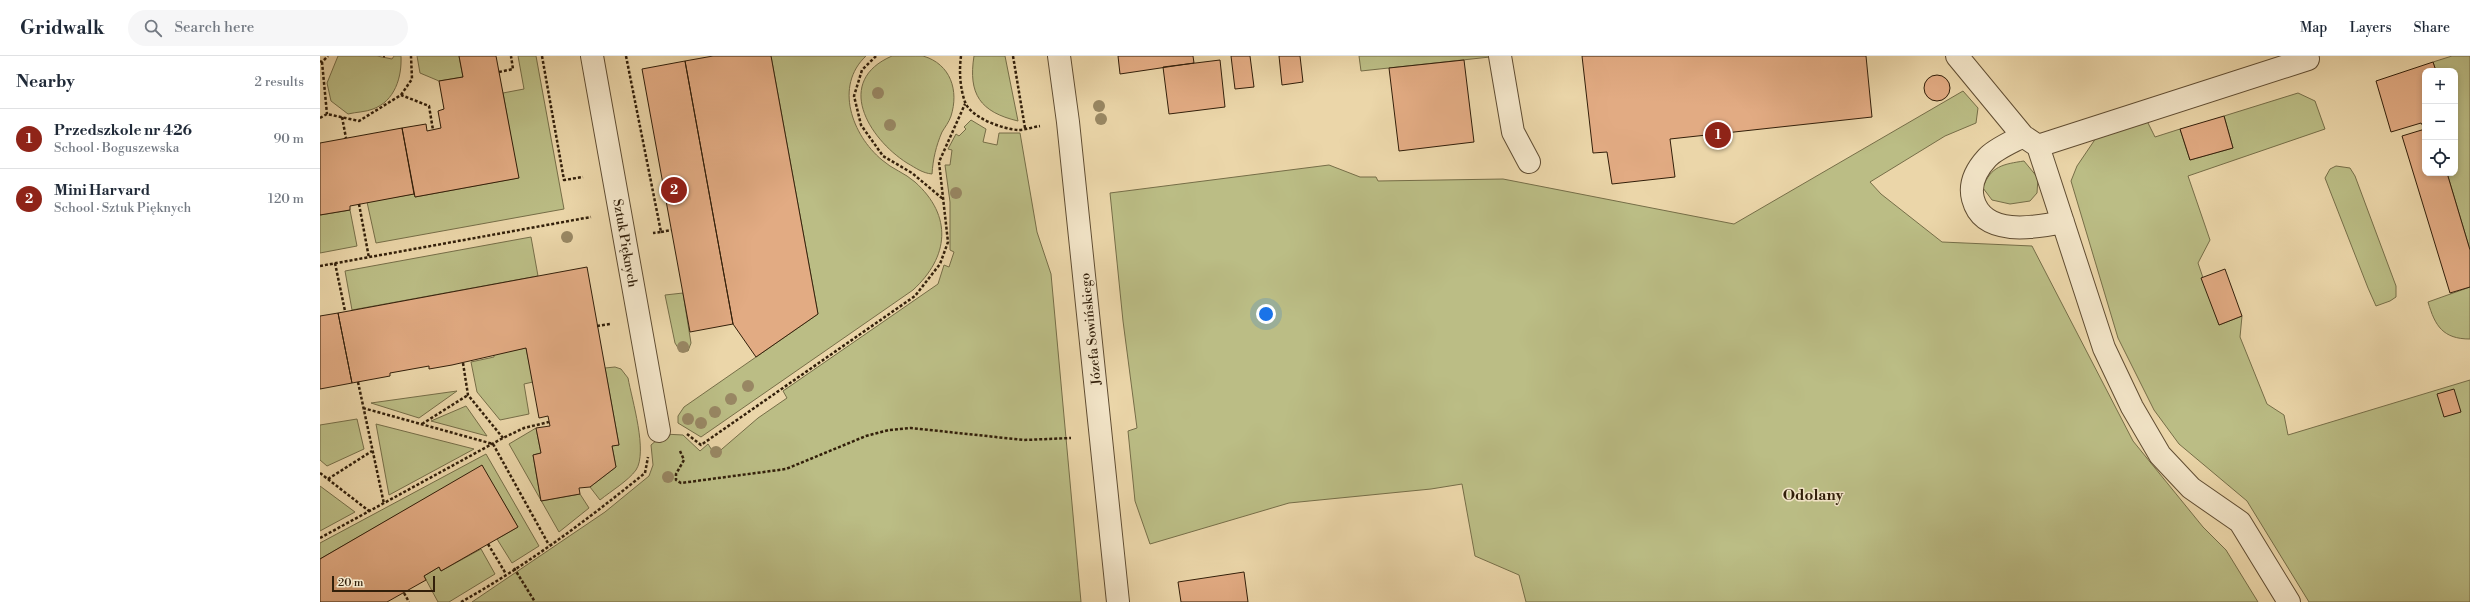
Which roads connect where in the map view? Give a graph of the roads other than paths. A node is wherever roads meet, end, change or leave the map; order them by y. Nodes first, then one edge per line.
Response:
1 (1059, 56) edge
2 (1500, 56) edge
3 (1957, 56) edge
4 (2307, 56) edge
5 (597, 57) edge
6 (2031, 141) junction
7 (1529, 162) dead end
8 (2063, 222) junction
9 (666, 430) road end
10 (1118, 602) edge
11 (2289, 602) edge

1 - 10 street, Józefa Sowińskiego
2 - 7 street
3 - 6 street
4 - 6 street
5 - 9 street, Sztuk Pięknych
6 - 8 street
6 - 8 street
8 - 11 street

